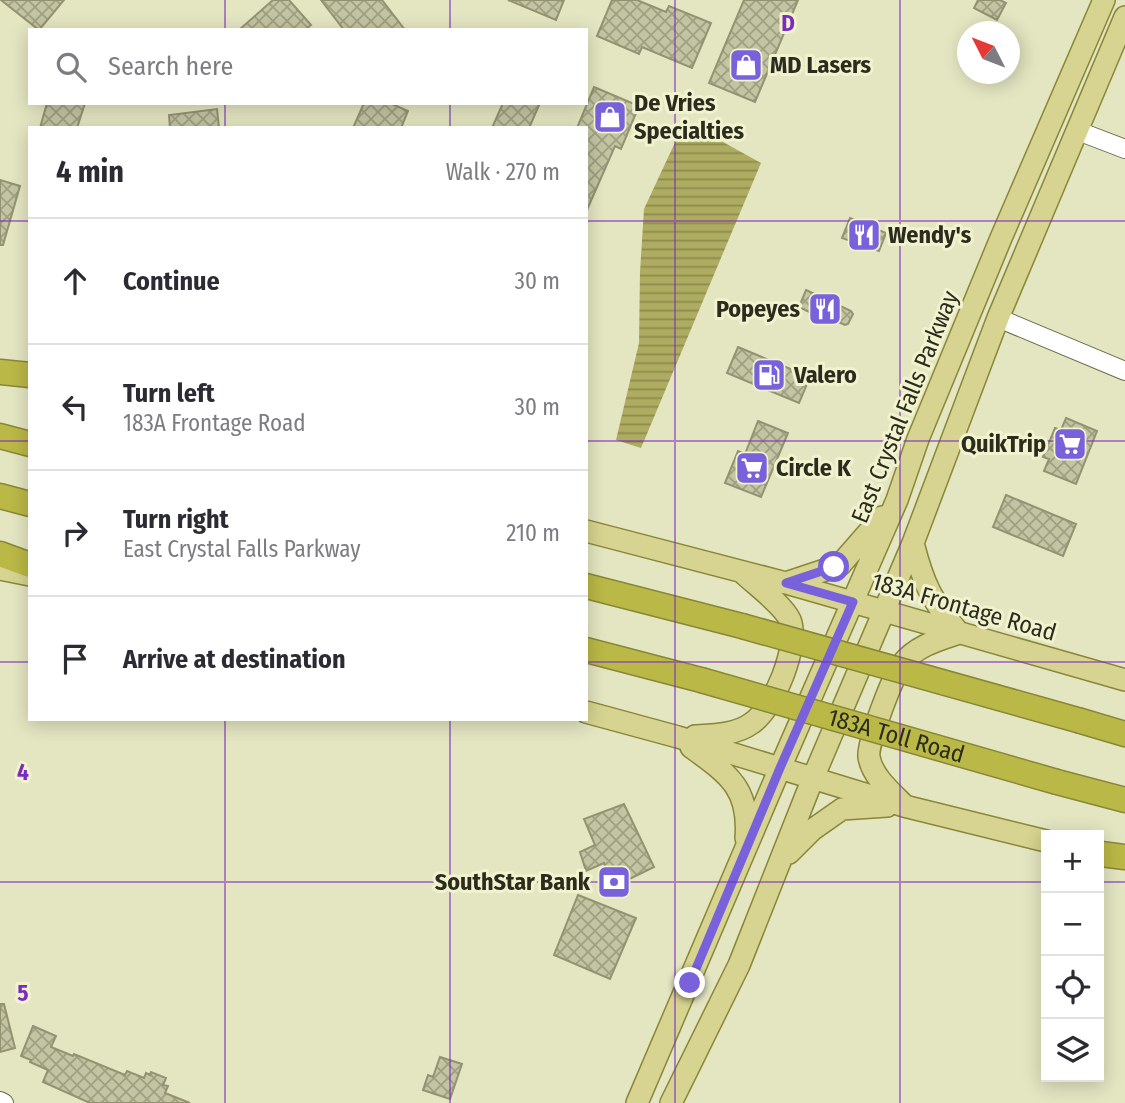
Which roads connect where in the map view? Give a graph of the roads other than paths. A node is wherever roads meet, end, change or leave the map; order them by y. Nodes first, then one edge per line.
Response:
1 (1104, 0) edge
2 (1125, 17) edge
3 (1052, 121) junction
4 (1078, 131) junction
5 (1125, 149) edge
6 (998, 318) junction
7 (0, 365) edge
8 (1125, 371) edge
9 (0, 372) edge
10 (28, 374) edge
11 (28, 375) edge
12 (0, 436) edge
13 (28, 443) edge
14 (0, 496) edge
15 (897, 500) junction
16 (28, 503) edge
17 (588, 532) edge
18 (913, 543) junction
19 (0, 554) edge
20 (28, 564) edge
21 (0, 569) edge
22 (742, 572) junction
23 (28, 575) edge
24 (786, 583) junction
25 (588, 587) edge
26 (853, 602) junction
27 (885, 612) junction
28 (959, 633) junction
29 (588, 651) edge
30 (1125, 680) edge
31 (588, 713) edge
32 (1125, 733) edge
33 (678, 737) junction
34 (780, 768) junction
35 (813, 778) junction
36 (1125, 800) edge
37 (904, 806) junction
38 (1041, 840) edge
39 (745, 853) junction
40 (782, 861) junction
41 (667, 1037) junction
42 (696, 1051) junction
43 (638, 1103) edge
44 (671, 1103) edge

1 - 3 main road, East Crystal Falls Parkway
2 - 4 main road
3 - 4 main road
3 - 15 main road, East Crystal Falls Parkway
4 - 5 street
4 - 6 main road
6 - 8 street
6 - 18 main road
7 - 10 main road
9 - 11 highway
12 - 13 highway
14 - 16 highway
15 - 24 main road
15 - 26 main road, East Crystal Falls Parkway
17 - 22 main road, 183A Frontage Road
18 - 27 main road
18 - 28 main road
19 - 20 highway
21 - 23 main road
22 - 24 main road, 183A Frontage Road
22 - 33 main road
24 - 26 main road, 183A Frontage Road
25 - 32 highway, bridge
26 - 27 main road, 183A Frontage Road
26 - 34 main road, East Crystal Falls Parkway
27 - 28 main road, 183A Frontage Road
27 - 35 main road
28 - 30 main road, 183A Frontage Road
28 - 37 main road
29 - 36 highway, 183A Toll Road, bridge
31 - 33 main road
33 - 34 main road
33 - 39 main road
34 - 35 main road
34 - 39 main road, East Crystal Falls Parkway
35 - 37 main road
35 - 40 main road
37 - 38 main road
37 - 40 main road
39 - 41 main road, East Crystal Falls Parkway
40 - 42 main road
41 - 42 main road
41 - 43 main road, East Crystal Falls Parkway
42 - 44 main road

